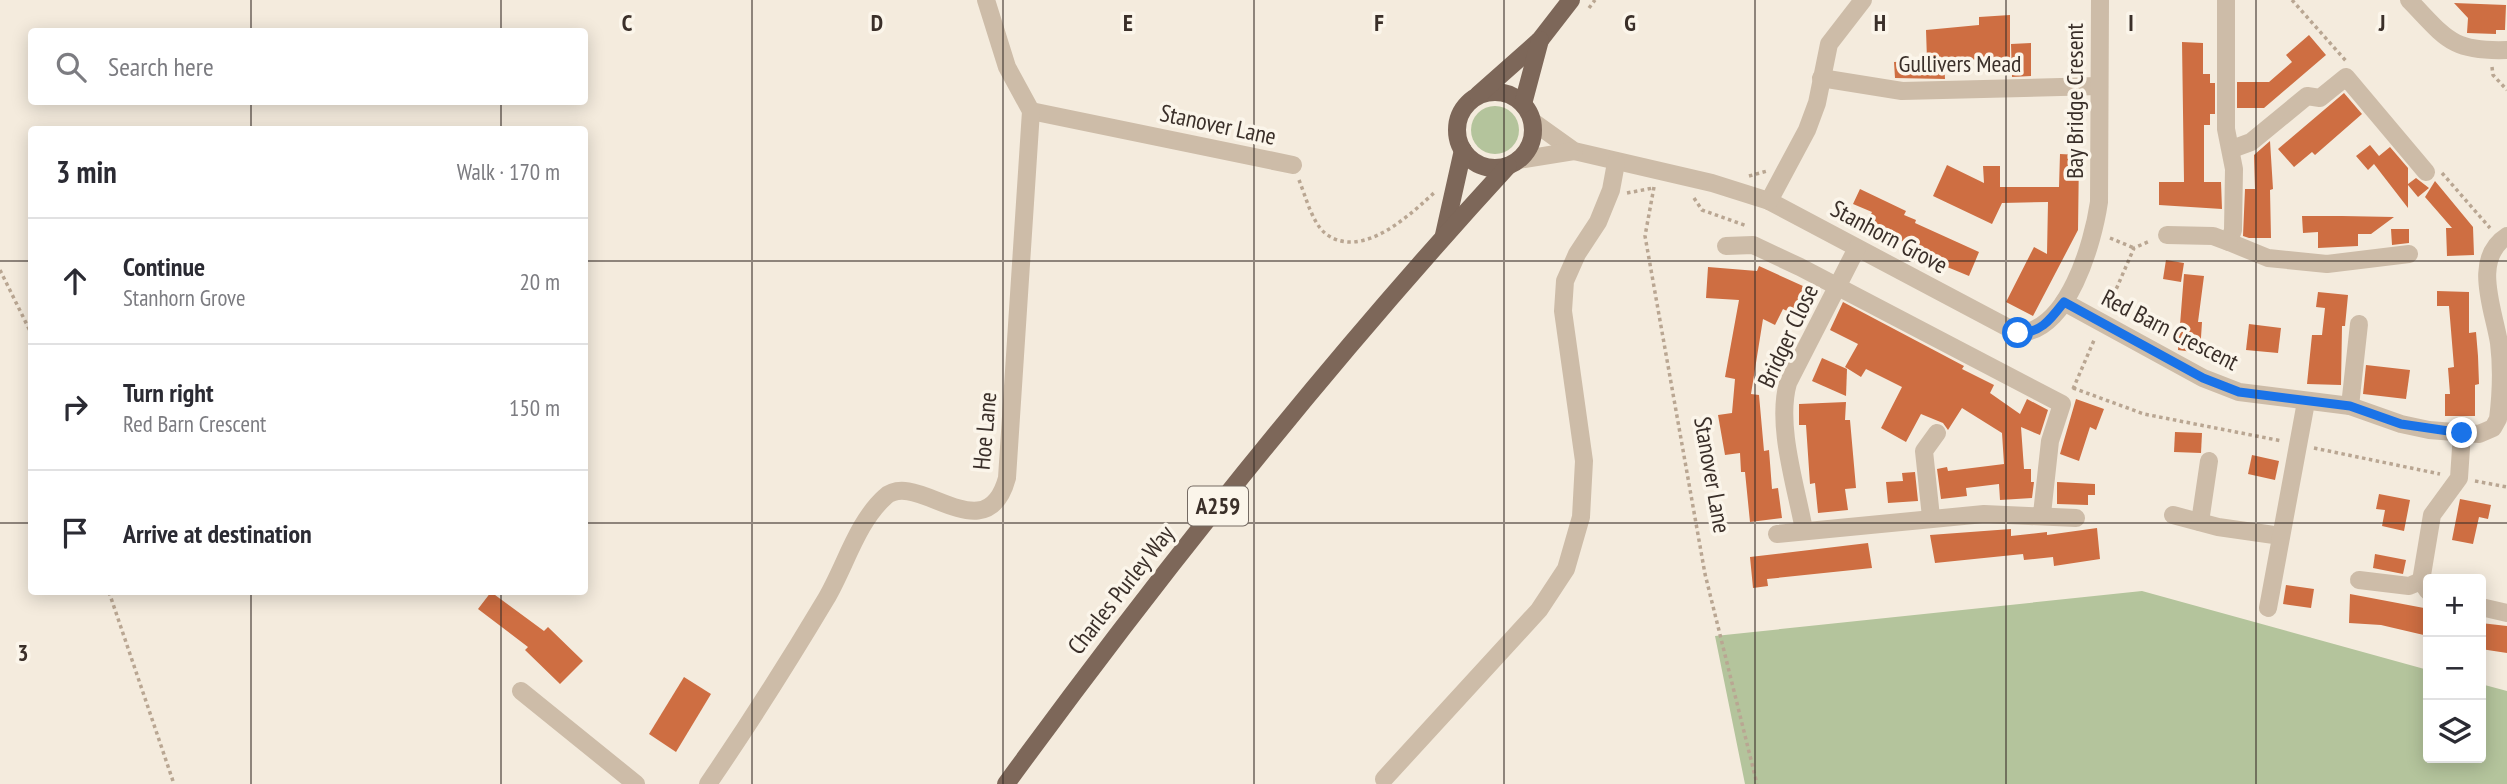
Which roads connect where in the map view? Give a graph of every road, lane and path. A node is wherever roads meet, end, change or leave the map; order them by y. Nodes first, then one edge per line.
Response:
1 (986, 0) edge
2 (1571, 0) edge
3 (1595, 0) edge
4 (1863, 0) edge
5 (2101, 0) edge
6 (2226, 0) edge
7 (2409, 0) edge
8 (1587, 10) dead end
9 (1541, 40) junction
10 (2499, 50) edge
11 (1821, 78) junction
12 (2099, 86) junction
13 (2507, 90) edge
14 (1477, 96) junction
15 (1523, 104) junction
16 (1031, 111) junction
17 (1532, 121) junction
18 (2232, 149) junction
19 (1463, 150) junction
20 (1574, 151) junction
21 (1513, 163) junction
22 (1616, 163) junction
23 (1293, 165) joint
24 (1658, 171) junction
25 (2427, 172) dead end
26 (1457, 178) junction
27 (1769, 201) junction
28 (2099, 202) joint
29 (2095, 232) junction
30 (2167, 235) dead end
31 (2507, 236) edge
32 (1443, 238) junction
33 (2229, 242) junction
34 (1726, 246) dead end
35 (1857, 248) junction
36 (2134, 248) dead end
37 (2409, 254) dead end
38 (0, 270) edge
39 (1838, 285) junction
40 (2064, 302) junction
41 (2359, 324) dead end
42 (28, 327) edge
43 (2306, 402) junction
44 (2350, 406) junction
45 (1937, 433) dead end
46 (2462, 433) junction
47 (2209, 461) dead end
48 (2042, 514) junction
49 (2173, 515) dead end
50 (1931, 517) junction
51 (2076, 517) dead end
52 (2200, 522) junction
53 (1804, 530) junction
54 (1777, 534) dead end
55 (2281, 536) junction
56 (2426, 574) edge
57 (2359, 580) dead end
58 (2423, 586) edge
59 (110, 595) edge
60 (2268, 608) dead end
61 (2486, 608) edge
62 (2507, 613) edge
63 (521, 691) dead end
64 (1384, 779) dead end
65 (174, 784) edge
66 (636, 784) edge
67 (708, 784) edge
68 (1006, 784) edge
69 (1757, 784) edge

1 - 16 street
2 - 9 main road
3 - 8 path
4 - 11 street
5 - 12 street, Bay Bridge Cresent
6 - 18 street
7 - 10 street
9 - 14 main road
9 - 15 main road
10 - 13 path
11 - 12 street, Gullivers Mead
11 - 27 street
12 - 28 street, Bay Bridge Cresent
14 - 15 main road
14 - 19 main road
15 - 17 main road
16 - 23 street, Stanover Lane
16 - 67 street, Hoe Lane
17 - 20 street, Stanhorn Grove
17 - 21 main road
18 - 25 street
18 - 33 street
19 - 21 main road
19 - 26 main road, Charles Purley Way / A259
20 - 21 street, Stanhorn Grove
20 - 22 street, Stanhorn Grove
21 - 32 main road, Charles Purley Way / A259
22 - 24 street, Stanhorn Grove
22 - 64 street
23 - 26 path, Stanover Lane
24 - 27 street, Stanhorn Grove
24 - 69 path, Stanover Lane
26 - 32 main road, Charles Purley Way / A259
27 - 35 street, Stanhorn Grove
28 - 29 street, Stanhorn Grove
29 - 36 path
29 - 40 street, Stanhorn Grove
30 - 33 street
31 - 46 street
32 - 68 main road, Charles Purley Way / A259
33 - 37 street
34 - 39 street
35 - 39 street, Bridger Close
35 - 40 street, Stanhorn Grove
38 - 42 path
39 - 48 street
39 - 53 street, Bridger Close
40 - 43 street, Red Barn Crescent
41 - 44 street
43 - 44 street, Red Barn Crescent
43 - 55 street
44 - 46 street, Red Barn Crescent
45 - 50 street
46 - 56 street
47 - 52 street
48 - 50 street
48 - 51 street
49 - 52 street
50 - 53 street
52 - 55 street
53 - 54 street
55 - 60 street
57 - 58 street
59 - 65 path
61 - 62 street
63 - 66 street

